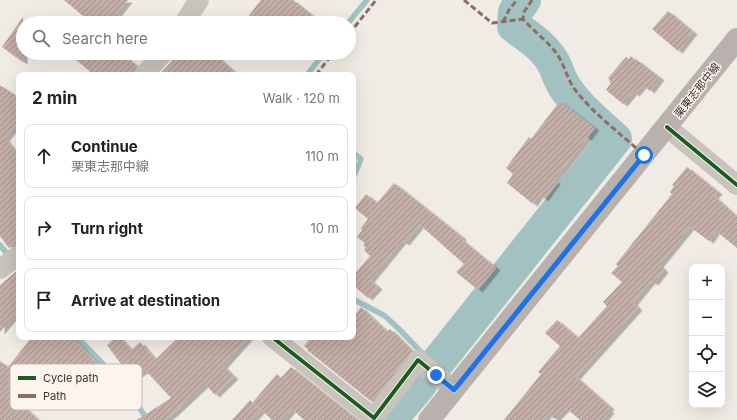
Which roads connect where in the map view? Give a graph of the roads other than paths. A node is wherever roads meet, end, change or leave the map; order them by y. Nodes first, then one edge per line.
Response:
1 (199, 0) edge
2 (189, 16) edge
3 (737, 39) edge
4 (156, 60) edge
5 (146, 72) edge
6 (667, 127) junction
7 (737, 185) edge
8 (16, 257) edge
9 (0, 269) edge
10 (276, 340) edge
11 (454, 390) junction
12 (373, 419) edge
13 (429, 420) edge

1 - 2 street
3 - 6 main road, 栗東志那中線
4 - 5 street
6 - 7 street
6 - 11 main road, 栗東志那中線
8 - 9 street
10 - 12 street
11 - 12 street
11 - 13 main road, 栗東志那中線

